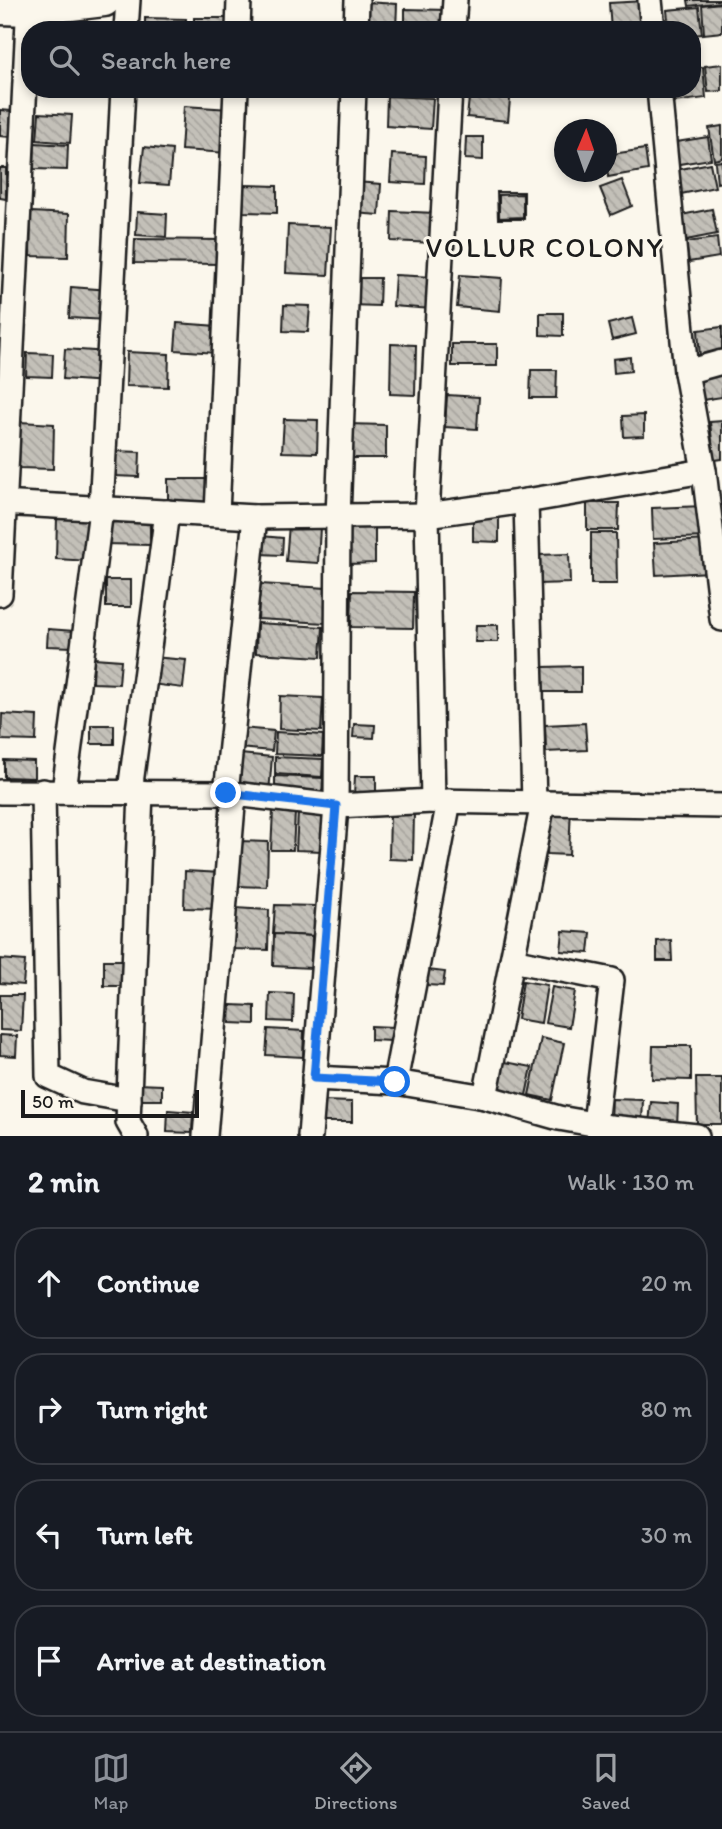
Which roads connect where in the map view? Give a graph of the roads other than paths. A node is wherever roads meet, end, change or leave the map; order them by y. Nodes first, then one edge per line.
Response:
1 (104, 0) edge
2 (128, 0) edge
3 (240, 0) edge
4 (357, 0) edge
5 (455, 0) edge
6 (650, 0) edge
7 (19, 6) edge
8 (127, 21) edge
9 (239, 21) edge
10 (356, 21) edge
11 (454, 21) edge
12 (652, 21) edge
13 (123, 98) edge
14 (236, 98) edge
15 (354, 98) edge
16 (450, 98) edge
17 (660, 98) edge
18 (722, 362) edge
19 (686, 372) junction
20 (704, 471) junction
21 (526, 501) junction
22 (3, 504) edge
23 (101, 510) junction
24 (167, 512) junction
25 (217, 514) junction
26 (427, 515) junction
27 (255, 517) junction
28 (338, 517) junction
29 (0, 594) edge
30 (722, 619) edge
31 (54, 791) junction
32 (135, 791) junction
33 (0, 792) edge
34 (230, 794) junction
35 (441, 801) junction
36 (539, 803) junction
37 (336, 806) junction
38 (722, 806) edge
39 (512, 960) junction
40 (314, 1078) junction
41 (395, 1082) junction
42 (485, 1097) junction
43 (129, 1100) junction
44 (605, 1129) edge
45 (136, 1136) edge
46 (205, 1136) edge
47 (310, 1136) edge
48 (696, 1136) edge

1 - 7 street
2 - 8 street
3 - 9 street
4 - 10 street
5 - 11 street
6 - 12 street
7 - 22 street
13 - 23 street
14 - 25 street
15 - 28 street
16 - 26 street
17 - 19 street
18 - 19 street
19 - 20 street
20 - 21 street
20 - 30 street
21 - 26 street
21 - 36 street
22 - 23 street
22 - 29 street
23 - 24 street
23 - 31 street
24 - 25 street
24 - 32 street
25 - 27 street
26 - 28 street
26 - 35 street
27 - 28 street
27 - 34 street
28 - 37 street
31 - 32 street
31 - 33 street
31 - 43 street
32 - 34 street
32 - 43 street
34 - 37 street
34 - 46 street
35 - 36 street
35 - 37 street
35 - 41 street
36 - 38 street
36 - 39 street
37 - 40 street
39 - 42 street
39 - 44 street
40 - 41 street
40 - 47 street
41 - 42 street
42 - 44 street
43 - 45 street
44 - 48 street

